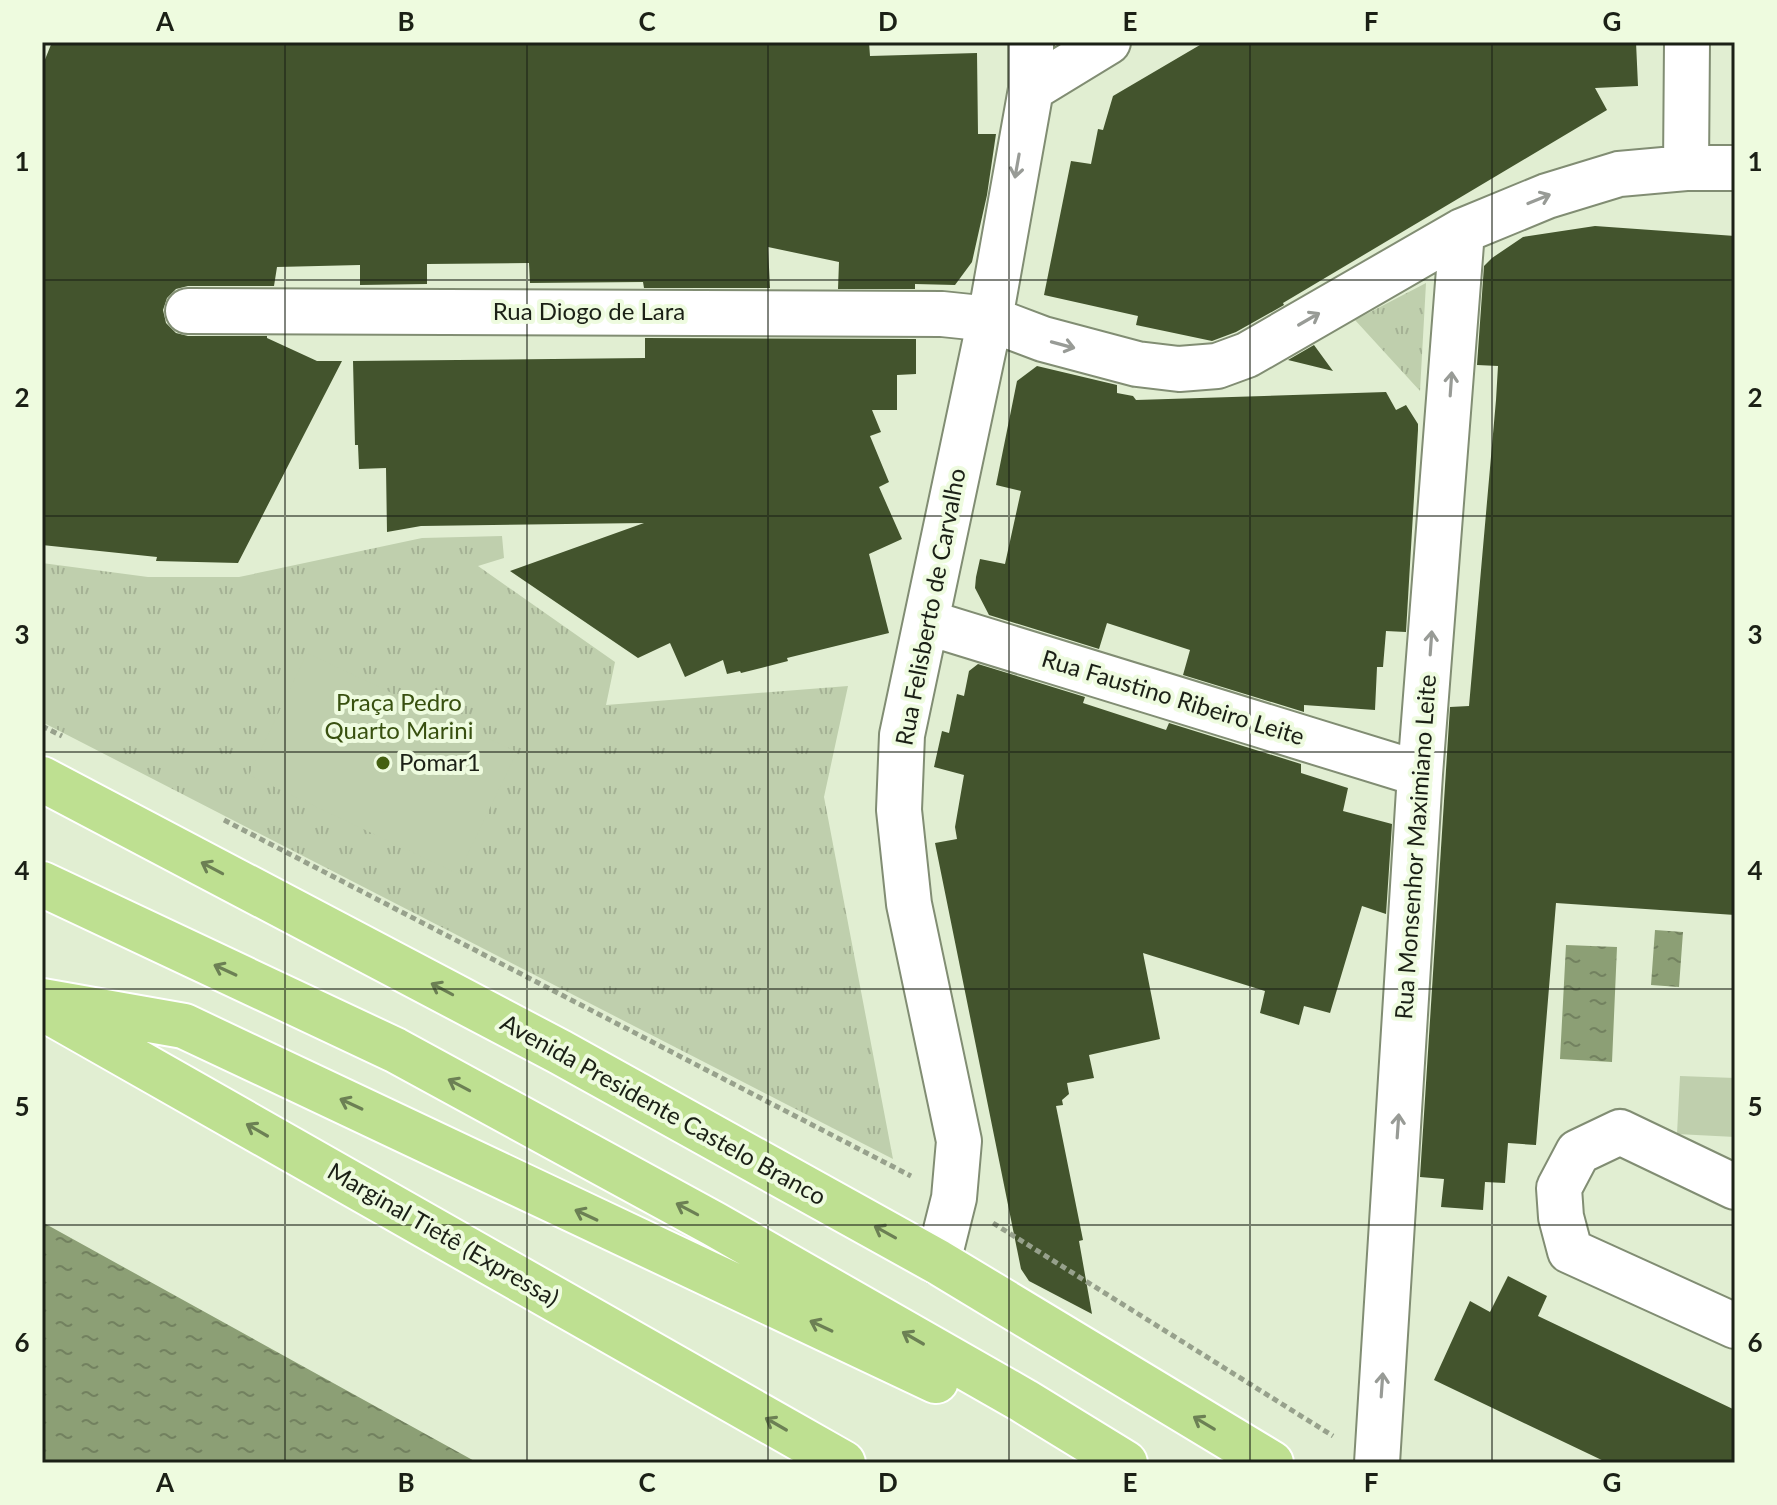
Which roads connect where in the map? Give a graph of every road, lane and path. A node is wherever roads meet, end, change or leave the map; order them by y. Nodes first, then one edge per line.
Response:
1 (1031, 42) edge
2 (1108, 42) edge
3 (1687, 42) edge
4 (1031, 89) junction
5 (1686, 168) junction
6 (1735, 168) edge
7 (1462, 231) junction
8 (188, 311) dead end
9 (990, 319) junction
10 (926, 622) junction
11 (42, 726) edge
12 (70, 740) dead end
13 (1420, 774) junction
14 (42, 779) edge
15 (210, 813) dead end
16 (42, 884) edge
17 (42, 1001) edge
18 (42, 1008) edge
19 (1735, 1187) edge
20 (954, 1198) junction
21 (938, 1262) junction
22 (1735, 1326) edge
23 (1024, 1401) junction
24 (843, 1463) edge
25 (1125, 1463) edge
26 (1271, 1463) edge
27 (1377, 1463) edge

1 - 4 street, Rua Felisberto de Carvalho
2 - 4 street
3 - 5 street
4 -> 9 street, Rua Felisberto de Carvalho
5 - 6 street, Rua Diogo de Lara
7 -> 5 street, Rua Diogo de Lara
9 -> 7 street, Rua Diogo de Lara
13 -> 7 street, Rua Monsenhor Maximiano Leite
8 - 9 street, Rua Diogo de Lara
9 - 10 street, Rua Felisberto de Carvalho
10 - 13 street, Rua Faustino Ribeiro Leite
10 - 20 street, Rua Felisberto de Carvalho
11 - 12 path
27 -> 13 street, Rua Monsenhor Maximiano Leite
21 -> 14 highway, Avenida Presidente Castelo Branco
15 - 20 path
23 -> 16 highway
23 -> 17 highway
24 -> 18 highway, Marginal Tietê (Expressa)
19 - 22 street
20 - 21 street, Rua Felisberto de Carvalho
20 - 27 path
26 -> 21 highway, Avenida Presidente Castelo Branco
23 - 25 highway

